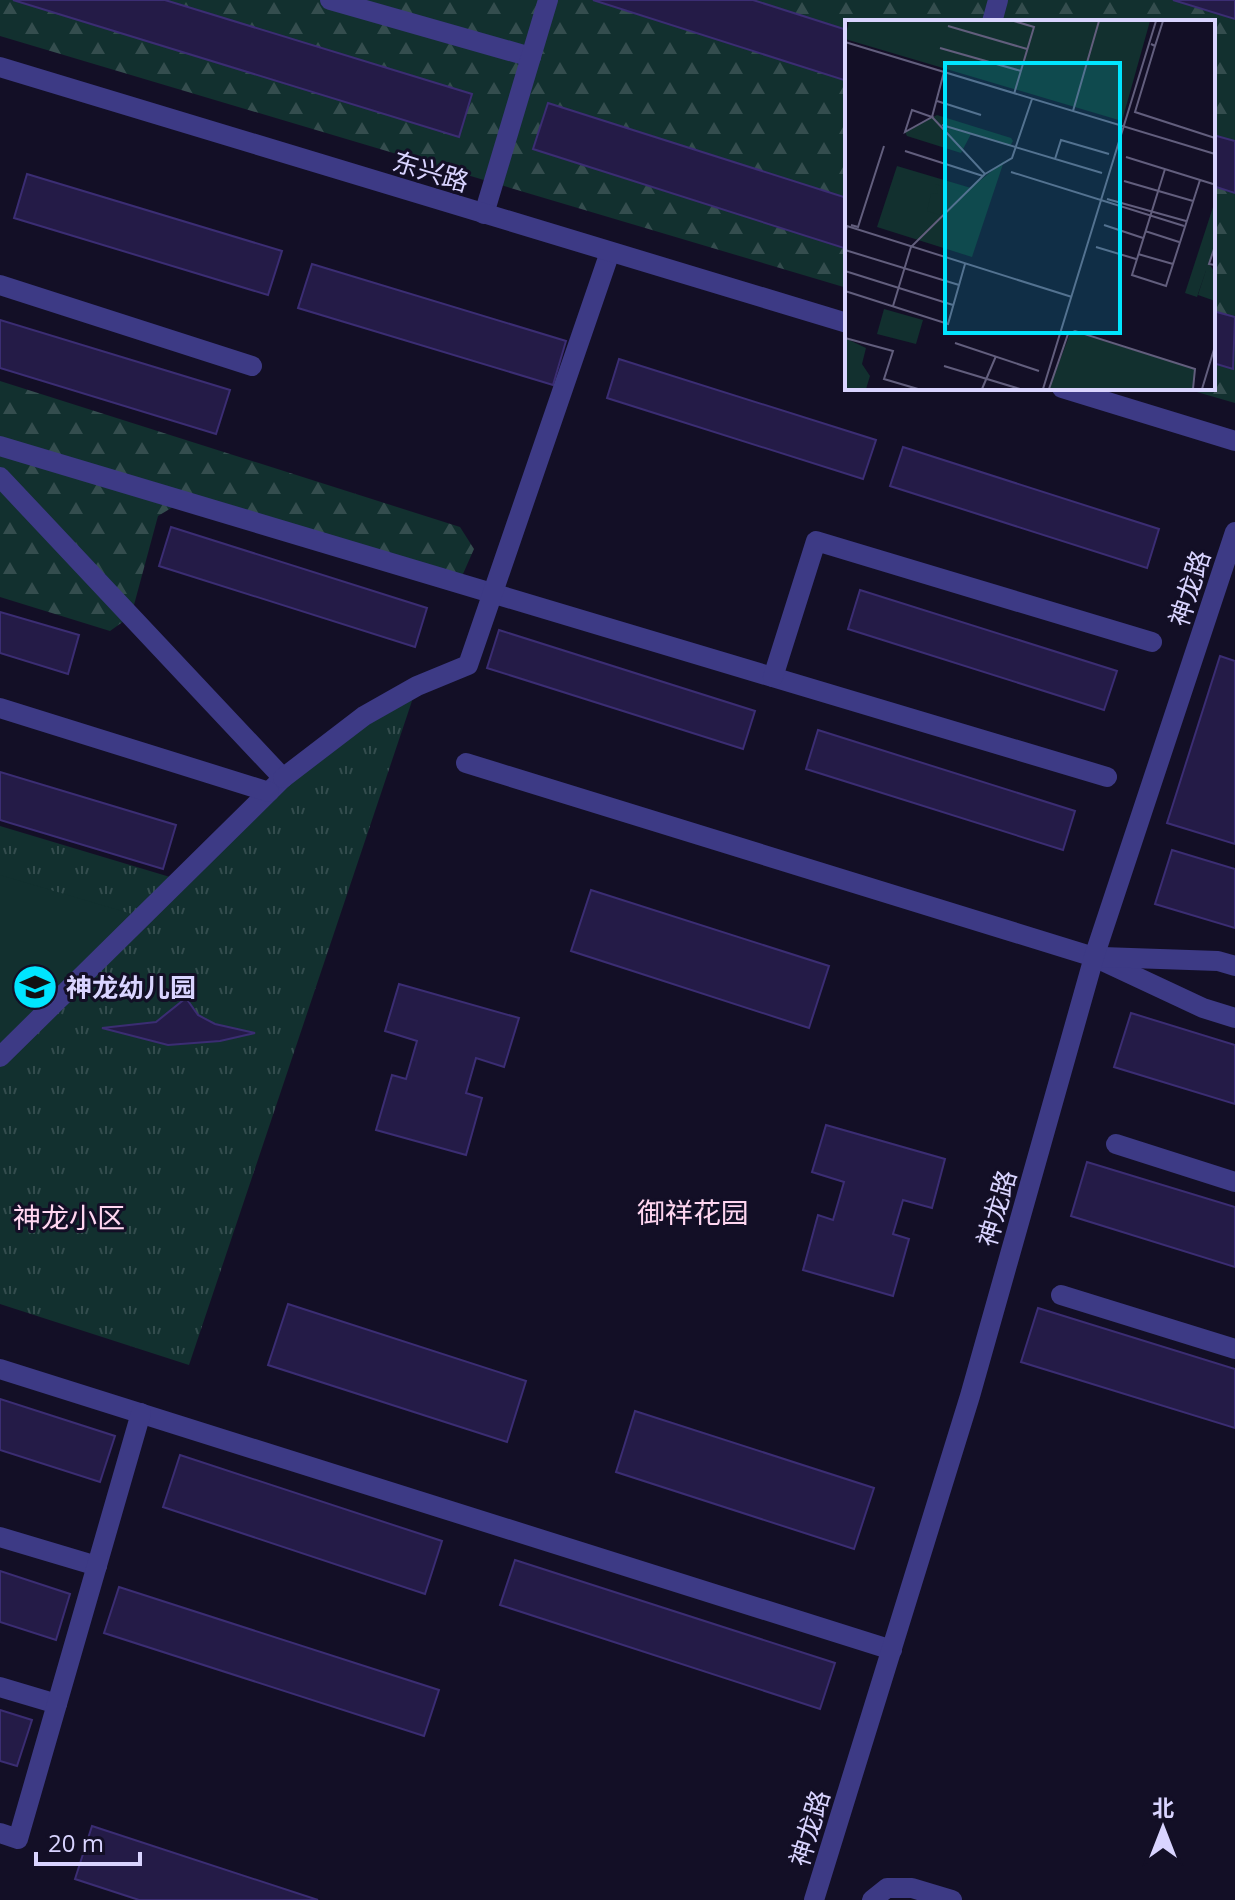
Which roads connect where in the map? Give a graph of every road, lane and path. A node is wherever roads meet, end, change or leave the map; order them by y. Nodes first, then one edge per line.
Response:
1 (330, 0) edge
2 (548, 0) edge
3 (998, 0) edge
4 (993, 20) edge
5 (531, 57) junction
6 (0, 67) edge
7 (484, 214) junction
8 (610, 252) junction
9 (0, 285) edge
10 (845, 322) edge
11 (252, 366) dead end
12 (1069, 390) edge
13 (1235, 441) edge
14 (0, 446) edge
15 (0, 477) edge
16 (1235, 532) edge
17 (492, 593) junction
18 (1152, 642) dead end
19 (773, 677) junction
20 (0, 708) edge
21 (466, 763) dead end
22 (1107, 777) dead end
23 (276, 785) junction
24 (1094, 957) junction
25 (1235, 966) edge
26 (1235, 1018) edge
27 (0, 1057) edge
28 (1116, 1144) dead end
29 (1235, 1182) edge
30 (1061, 1295) dead end
31 (1235, 1349) edge
32 (0, 1369) edge
33 (141, 1413) junction
34 (0, 1537) edge
35 (97, 1566) junction
36 (892, 1650) junction
37 (0, 1687) edge
38 (57, 1704) junction
39 (0, 1833) edge
40 (814, 1900) edge
41 (872, 1900) edge
42 (952, 1900) edge

1 - 5 street
2 - 5 street
3 - 4 street
5 - 7 street
6 - 7 street, 东兴路
7 - 8 street, 东兴路
8 - 10 street, 东兴路
8 - 17 street
9 - 11 street
12 - 13 street
14 - 17 street
15 - 23 street
16 - 24 street, 神龙路
17 - 19 street
17 - 23 street
18 - 19 street
19 - 22 street
20 - 23 street
21 - 24 street
23 - 27 street
24 - 25 street
24 - 26 street
24 - 36 street, 神龙路
28 - 29 street
30 - 31 street
32 - 33 street
33 - 35 street
33 - 36 street
34 - 35 street
35 - 38 street
36 - 40 street, 神龙路
37 - 38 street
38 - 39 street
41 - 42 street

